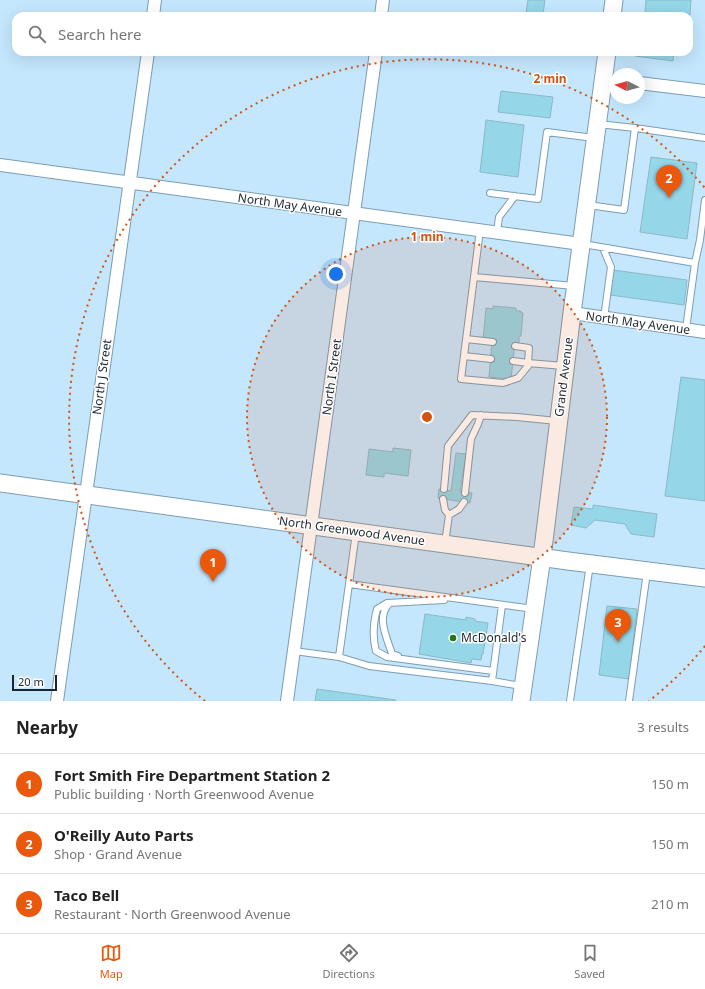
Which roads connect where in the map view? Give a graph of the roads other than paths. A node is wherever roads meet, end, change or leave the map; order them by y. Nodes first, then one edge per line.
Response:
1 (155, 0) edge
2 (383, 0) edge
3 (614, 0) edge
4 (154, 12) edge
5 (382, 12) edge
6 (612, 12) edge
7 (147, 56) edge
8 (375, 56) edge
9 (607, 56) edge
10 (609, 80) edge
11 (645, 84) edge
12 (705, 91) edge
13 (634, 128) junction
14 (596, 131) junction
15 (705, 138) edge
16 (0, 165) edge
17 (129, 183) junction
18 (490, 193) dead end
19 (515, 196) junction
20 (705, 200) edge
21 (587, 205) junction
22 (354, 213) junction
23 (480, 230) junction
24 (497, 232) junction
25 (581, 244) junction
26 (603, 248) junction
27 (695, 263) junction
28 (474, 277) junction
29 (575, 286) junction
30 (572, 313) junction
31 (604, 318) junction
32 (686, 329) junction
33 (705, 332) edge
34 (466, 339) junction
35 (493, 342) dead end
36 (515, 346) dead end
37 (464, 356) junction
38 (491, 359) dead end
39 (513, 361) dead end
40 (528, 363) junction
41 (565, 366) junction
42 (481, 415) junction
43 (559, 421) junction
44 (0, 483) edge
45 (444, 489) dead end
46 (465, 492) dead end
47 (86, 495) junction
48 (443, 499) dead end
49 (464, 502) dead end
50 (449, 515) junction
51 (312, 525) junction
52 (356, 531) junction
53 (445, 544) junction
54 (542, 557) junction
55 (590, 564) junction
56 (648, 571) junction
57 (705, 578) edge
58 (349, 584) junction
59 (457, 599) junction
60 (390, 603) junction
61 (502, 605) junction
62 (534, 610) junction
63 (294, 651) junction
64 (339, 657) junction
65 (407, 659) junction
66 (493, 670) junction
67 (492, 681) junction
68 (522, 694) edge
69 (56, 701) edge
70 (287, 701) edge
71 (570, 701) edge
72 (629, 701) edge

1 - 4 street
2 - 5 street
3 - 6 street
7 - 17 street, North J Street
8 - 22 street, North I Street
9 - 10 street, Grand Avenue
10 - 14 street, Grand Avenue
11 - 12 street
13 - 14 lane
13 - 15 lane
13 - 21 lane
14 - 19 lane
14 - 21 street, Grand Avenue
16 - 17 street, North May Avenue
17 - 22 street, North May Avenue
17 - 47 street, North J Street
18 - 19 lane
19 - 24 lane
20 - 27 lane
21 - 25 street, Grand Avenue
22 - 23 street, North May Avenue
22 - 51 street, North I Street
23 - 24 street, North May Avenue
23 - 28 lane
24 - 25 street, North May Avenue
25 - 26 lane
25 - 29 street, Grand Avenue
26 - 27 lane
26 - 31 lane
27 - 32 lane
28 - 29 lane
28 - 34 lane
29 - 30 street, Grand Avenue
30 - 31 street, North May Avenue
30 - 41 street, Grand Avenue
31 - 32 street, North May Avenue
32 - 33 street, North May Avenue
34 - 35 lane
34 - 37 lane
36 - 40 lane
37 - 38 lane
37 - 40 lane
39 - 40 lane
40 - 41 lane
41 - 43 street, Grand Avenue
42 - 43 lane
42 - 45 lane
42 - 46 lane
43 - 54 street, Grand Avenue
44 - 47 street, North Greenwood Avenue
47 - 51 street, North Greenwood Avenue
47 - 69 street, North J Street
48 - 50 lane
49 - 50 lane
50 - 53 lane
51 - 52 street, North Greenwood Avenue
51 - 63 street, North I Street
52 - 53 street, North Greenwood Avenue
52 - 58 lane
53 - 54 street, North Greenwood Avenue
54 - 55 street, North Greenwood Avenue
54 - 62 street, Grand Avenue
55 - 56 street, North Greenwood Avenue
55 - 71 lane
56 - 57 street, North Greenwood Avenue
56 - 72 lane
58 - 59 lane
58 - 64 lane
59 - 60 lane
59 - 61 lane
60 - 65 lane
60 - 65 lane
61 - 62 lane
61 - 66 lane
62 - 68 street, Grand Avenue
63 - 64 lane
63 - 70 street, North I Street
64 - 67 lane
65 - 66 lane
66 - 67 lane
67 - 68 lane

